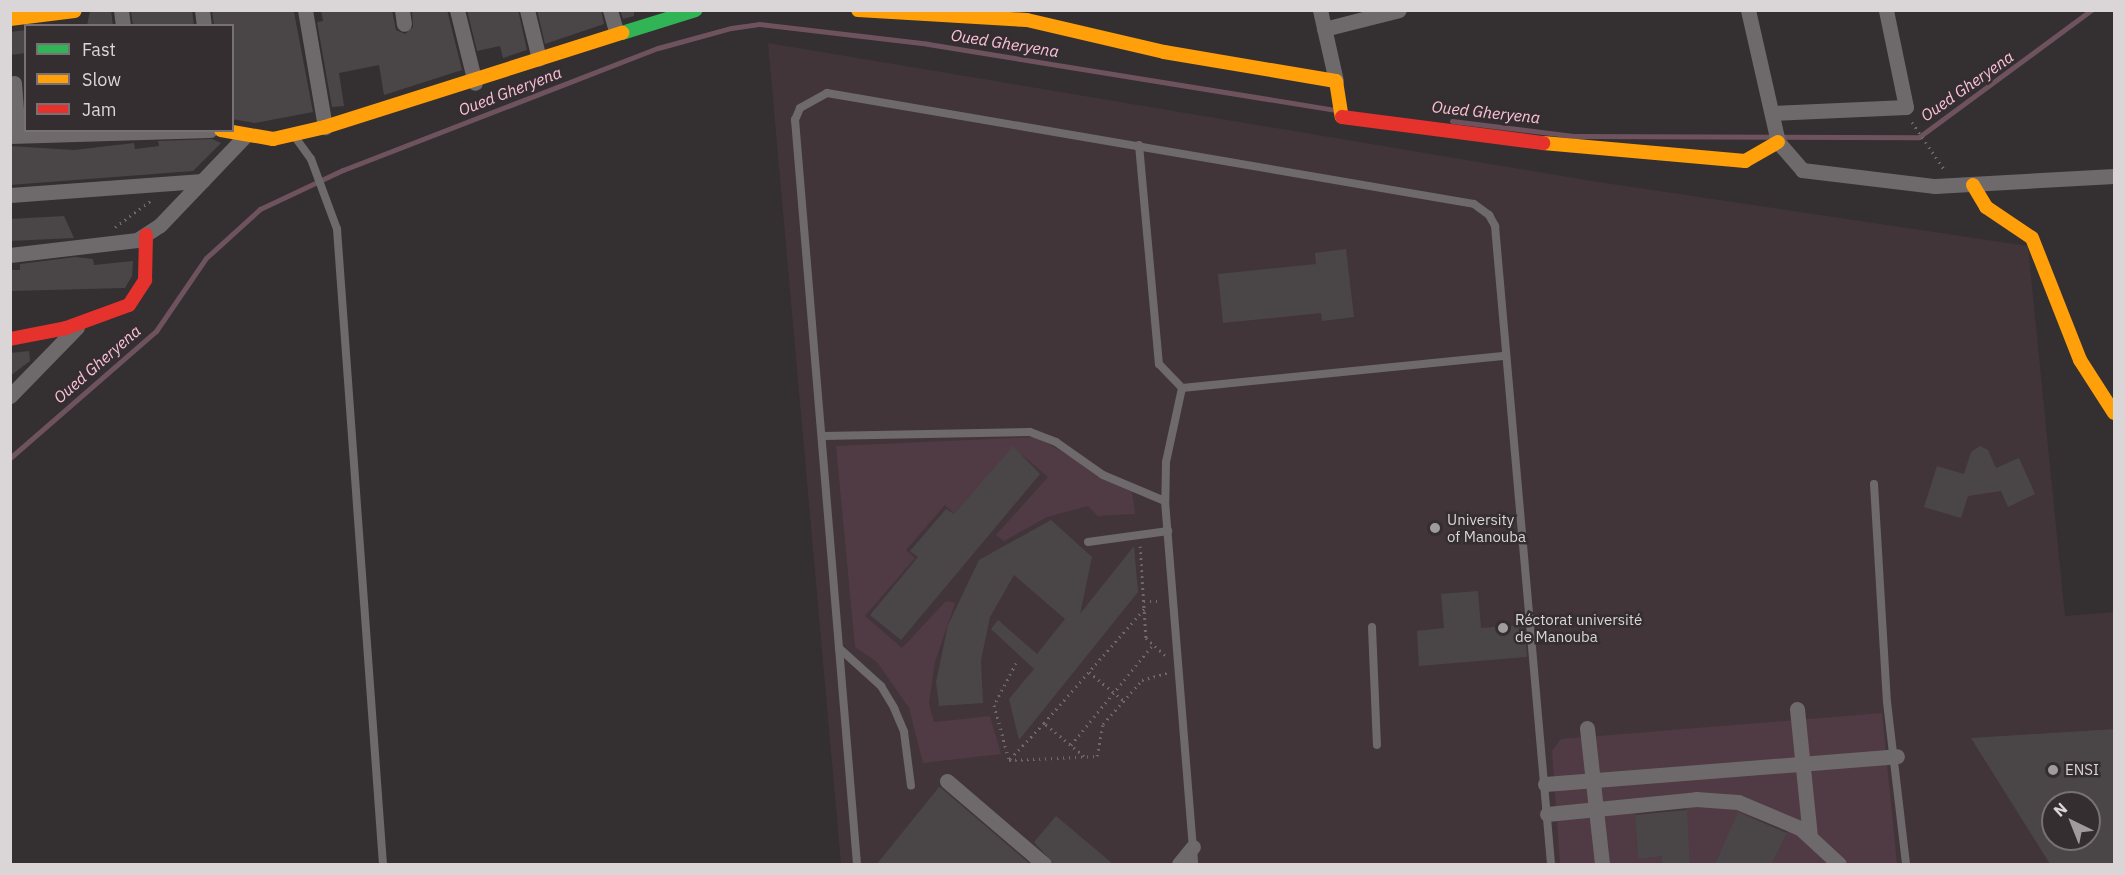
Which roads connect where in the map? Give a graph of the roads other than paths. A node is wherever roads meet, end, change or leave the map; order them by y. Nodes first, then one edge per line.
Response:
1 (305, 10) edge
2 (457, 10) edge
3 (527, 10) edge
4 (610, 10) edge
5 (696, 10) edge
6 (858, 10) edge
7 (1320, 10) edge
8 (1399, 10) edge
9 (1748, 10) edge
10 (1886, 10) edge
11 (75, 11) edge
12 (680, 12) edge
13 (917, 14) edge
14 (997, 15) edge
15 (1043, 17) edge
16 (10, 20) edge
17 (1324, 29) junction
18 (616, 31) junction
19 (539, 59) junction
20 (1336, 81) junction
21 (17, 83) edge
22 (475, 83) junction
23 (1773, 120) junction
24 (325, 127) junction
25 (136, 132) edge
26 (229, 132) edge
27 (93, 133) edge
28 (293, 134) junction
29 (14, 135) edge
30 (244, 136) junction
31 (1778, 142) junction
32 (1139, 145) junction
33 (2115, 176) edge
34 (202, 181) junction
35 (1965, 185) junction
36 (10, 195) edge
37 (146, 235) junction
38 (10, 255) edge
39 (84, 321) junction
40 (10, 339) edge
41 (1505, 356) junction
42 (1182, 388) junction
43 (10, 396) edge
44 (2115, 413) edge
45 (823, 436) junction
46 (1874, 484) dead end
47 (1165, 501) junction
48 (1168, 531) junction
49 (1088, 542) dead end
50 (1372, 627) dead end
51 (839, 648) junction
52 (1797, 709) dead end
53 (1587, 728) dead end
54 (1377, 745) dead end
55 (1897, 756) junction
56 (1805, 761) junction
57 (1595, 780) junction
58 (947, 781) dead end
59 (1545, 784) junction
60 (911, 786) dead end
61 (1597, 809) junction
62 (1547, 814) junction
63 (1810, 836) junction
64 (1193, 847) junction
65 (383, 864) edge
66 (858, 864) edge
67 (1044, 864) edge
68 (1179, 864) edge
69 (1194, 864) edge
70 (1551, 864) edge
71 (1602, 864) edge
72 (1839, 864) edge
73 (1906, 864) edge

1 - 24 street
2 - 22 street
3 - 19 street
4 - 18 street
5 - 12 street
6 - 13 street
7 - 17 street
8 - 17 street
9 - 23 street
10 - 23 street
11 - 16 street
12 - 18 street
13 - 14 street
14 - 15 street
15 - 20 street
17 - 20 street
18 - 19 street
19 - 22 street
20 - 31 street
21 - 29 street
22 - 24 street
23 - 31 street
24 - 28 street
25 - 27 street
26 - 30 street
27 - 29 street
28 - 30 street
28 - 65 lane
30 - 34 street
31 - 35 street
32 - 41 lane
32 - 42 lane
32 - 45 lane
33 - 35 street
34 - 36 street
34 - 37 street
35 - 44 street
37 - 38 street
37 - 39 street
39 - 40 street
39 - 43 street
41 - 42 lane
41 - 59 lane
42 - 47 lane
45 - 47 lane
45 - 51 lane
46 - 55 lane
47 - 48 lane
48 - 49 lane
48 - 64 lane
50 - 54 lane
51 - 60 lane
51 - 66 lane
52 - 56 street
53 - 57 street
55 - 56 street
55 - 73 lane
56 - 57 street
56 - 63 street
57 - 59 street
57 - 61 street
58 - 67 street
59 - 62 lane
61 - 62 street
61 - 63 street
61 - 71 street
62 - 70 lane
63 - 72 street
64 - 68 street
64 - 69 lane

